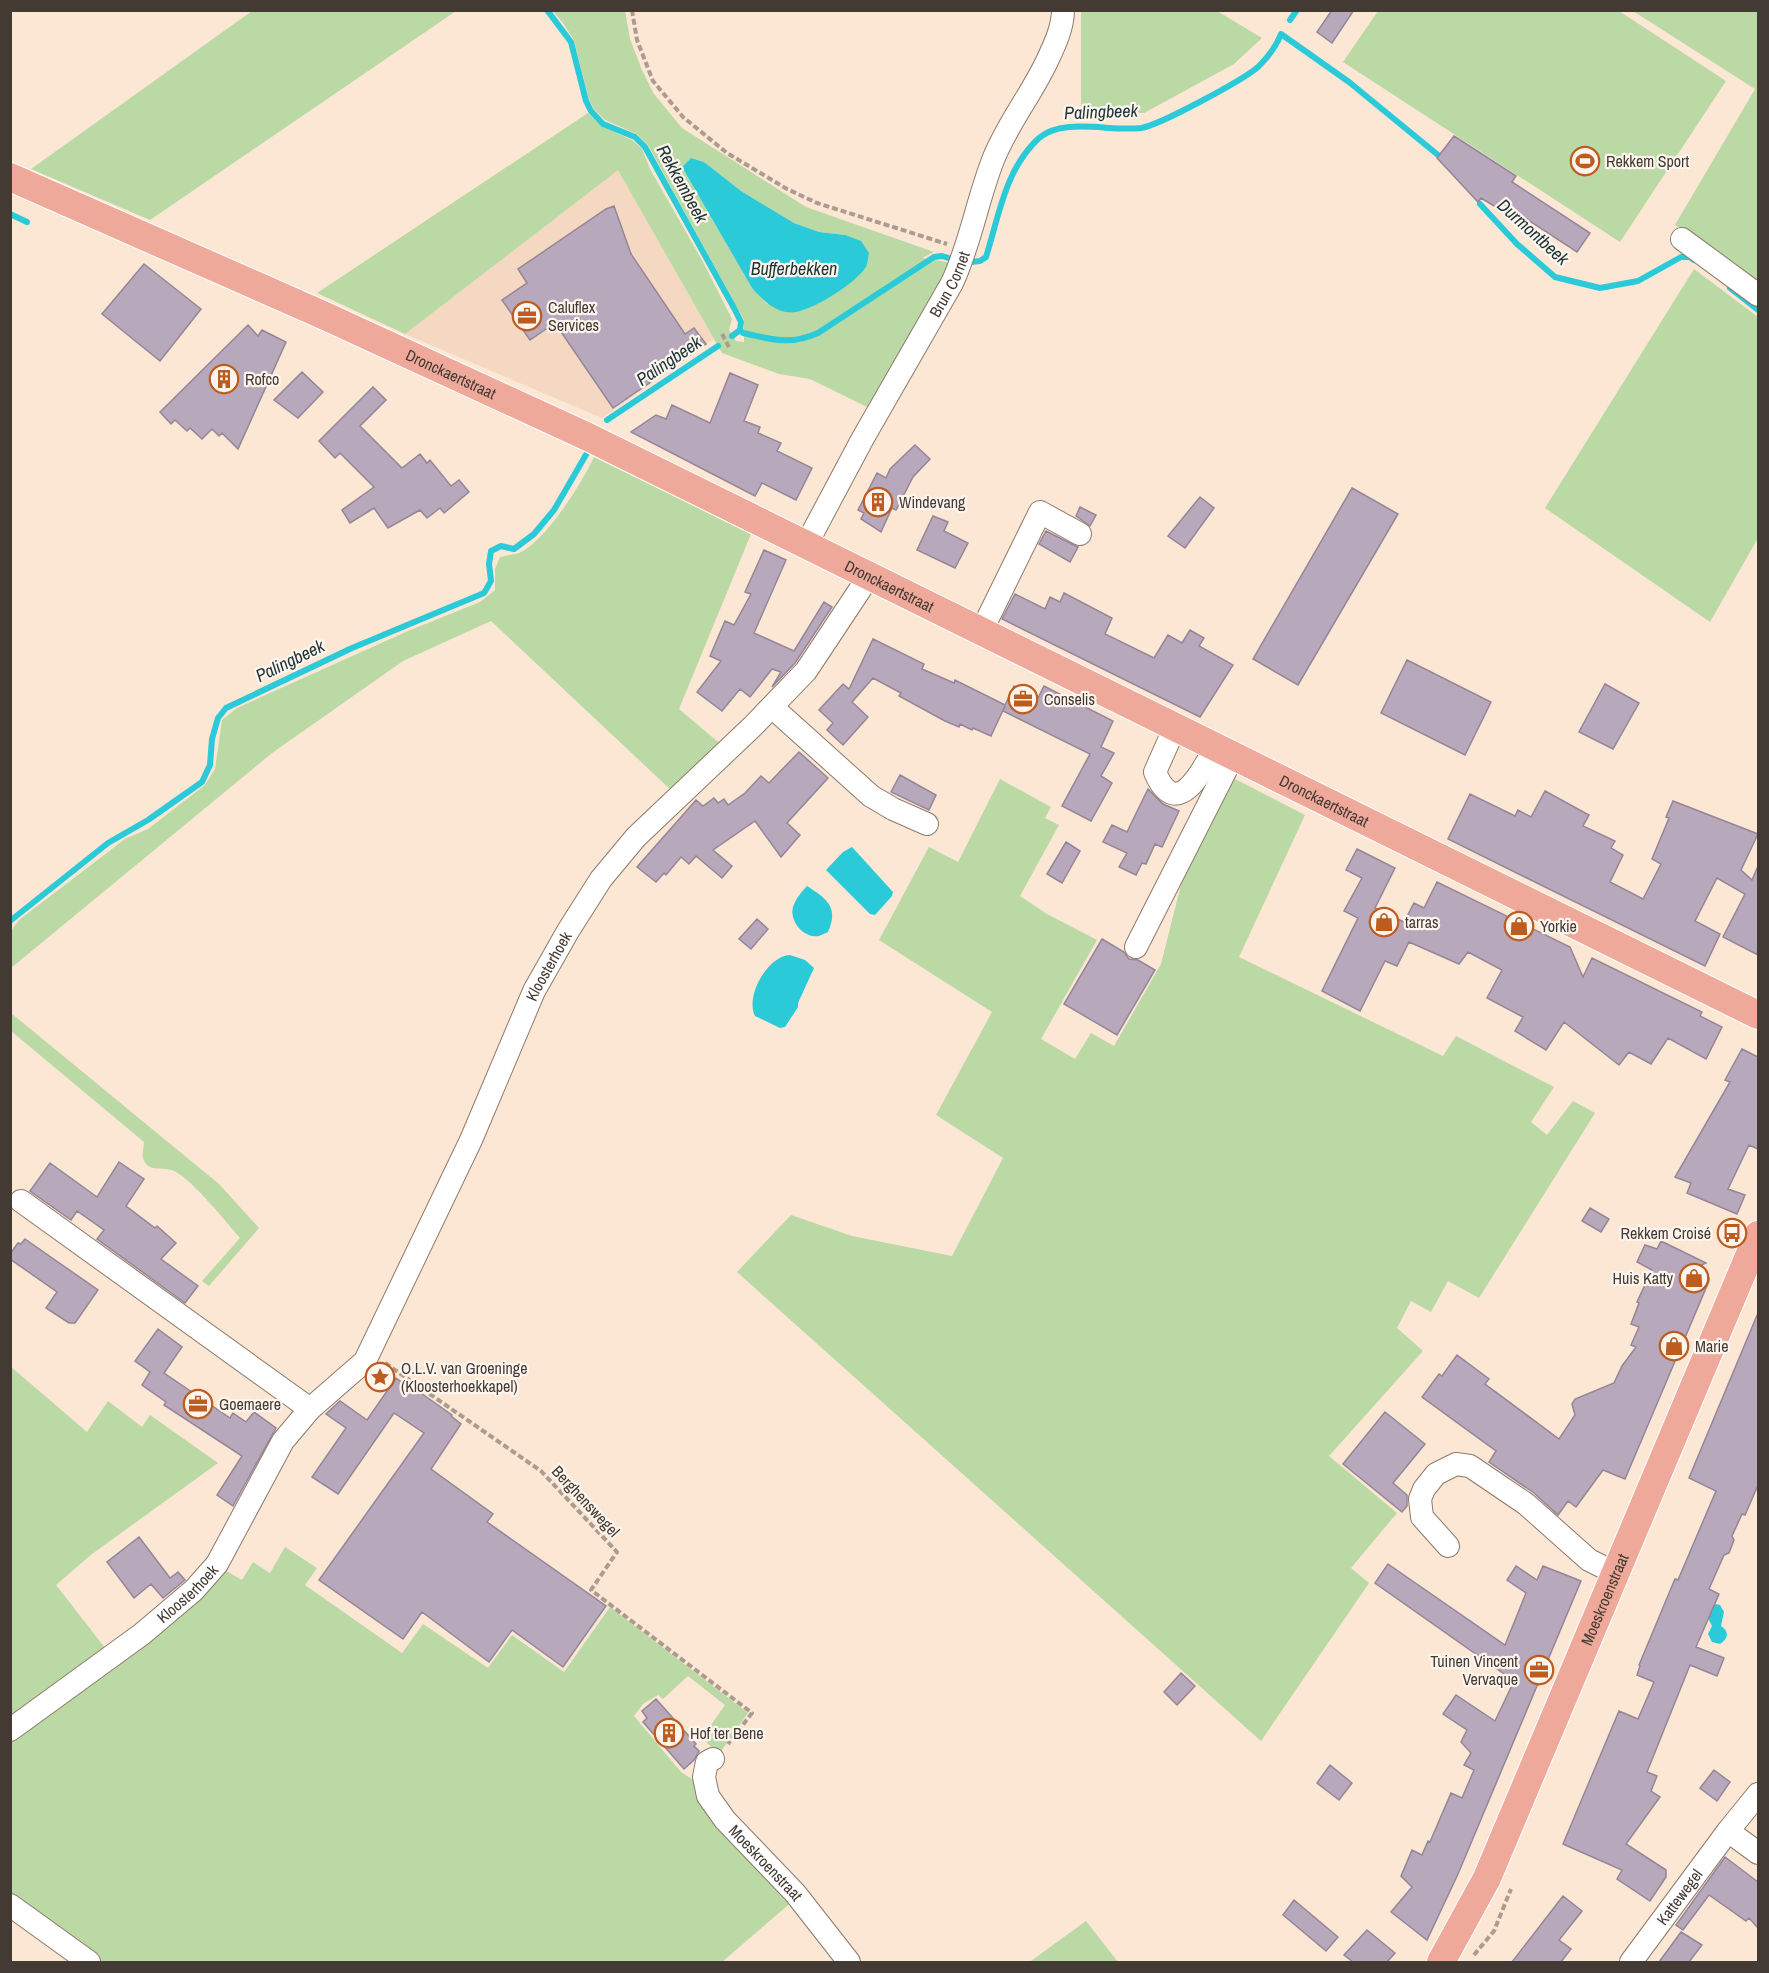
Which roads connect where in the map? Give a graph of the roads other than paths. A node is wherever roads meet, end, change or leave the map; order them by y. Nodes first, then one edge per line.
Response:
1 (1063, 10) edge
2 (10, 177) edge
3 (1682, 239) dead end
4 (1758, 295) edge
5 (1080, 534) dead end
6 (806, 545) junction
7 (869, 576) junction
8 (981, 632) junction
9 (772, 707) junction
10 (1174, 727) junction
11 (1224, 751) junction
12 (927, 824) dead end
13 (1136, 947) dead end
14 (1758, 1014) edge
15 (21, 1201) dead end
16 (1758, 1235) edge
17 (310, 1410) junction
18 (1448, 1546) dead end
19 (1615, 1573) junction
20 (10, 1730) edge
21 (713, 1759) road end
22 (1758, 1794) edge
23 (1728, 1831) junction
24 (1758, 1853) edge
25 (10, 1905) edge
26 (89, 1962) edge
27 (849, 1962) edge
28 (1441, 1962) edge
29 (1632, 1962) edge

1 - 6 street, Brun Cornet
2 - 6 main road, Dronckaertstraat
3 - 4 street
5 - 8 street
6 - 7 main road, Dronckaertstraat
7 - 8 main road, Dronckaertstraat
7 - 9 street, Kloosterhoek
8 - 10 main road, Dronckaertstraat
9 - 12 street
9 - 17 street, Kloosterhoek
10 - 11 main road, Dronckaertstraat
10 - 11 street
11 - 13 street
11 - 14 main road, Dronckaertstraat
15 - 17 street
16 - 19 main road, Moeskroenstraat
17 - 20 street, Kloosterhoek
18 - 19 street
19 - 28 main road, Moeskroenstraat
21 - 27 street, Moeskroenstraat
22 - 23 street, Kattewegel
23 - 24 street
23 - 29 street, Kattewegel
25 - 26 street

